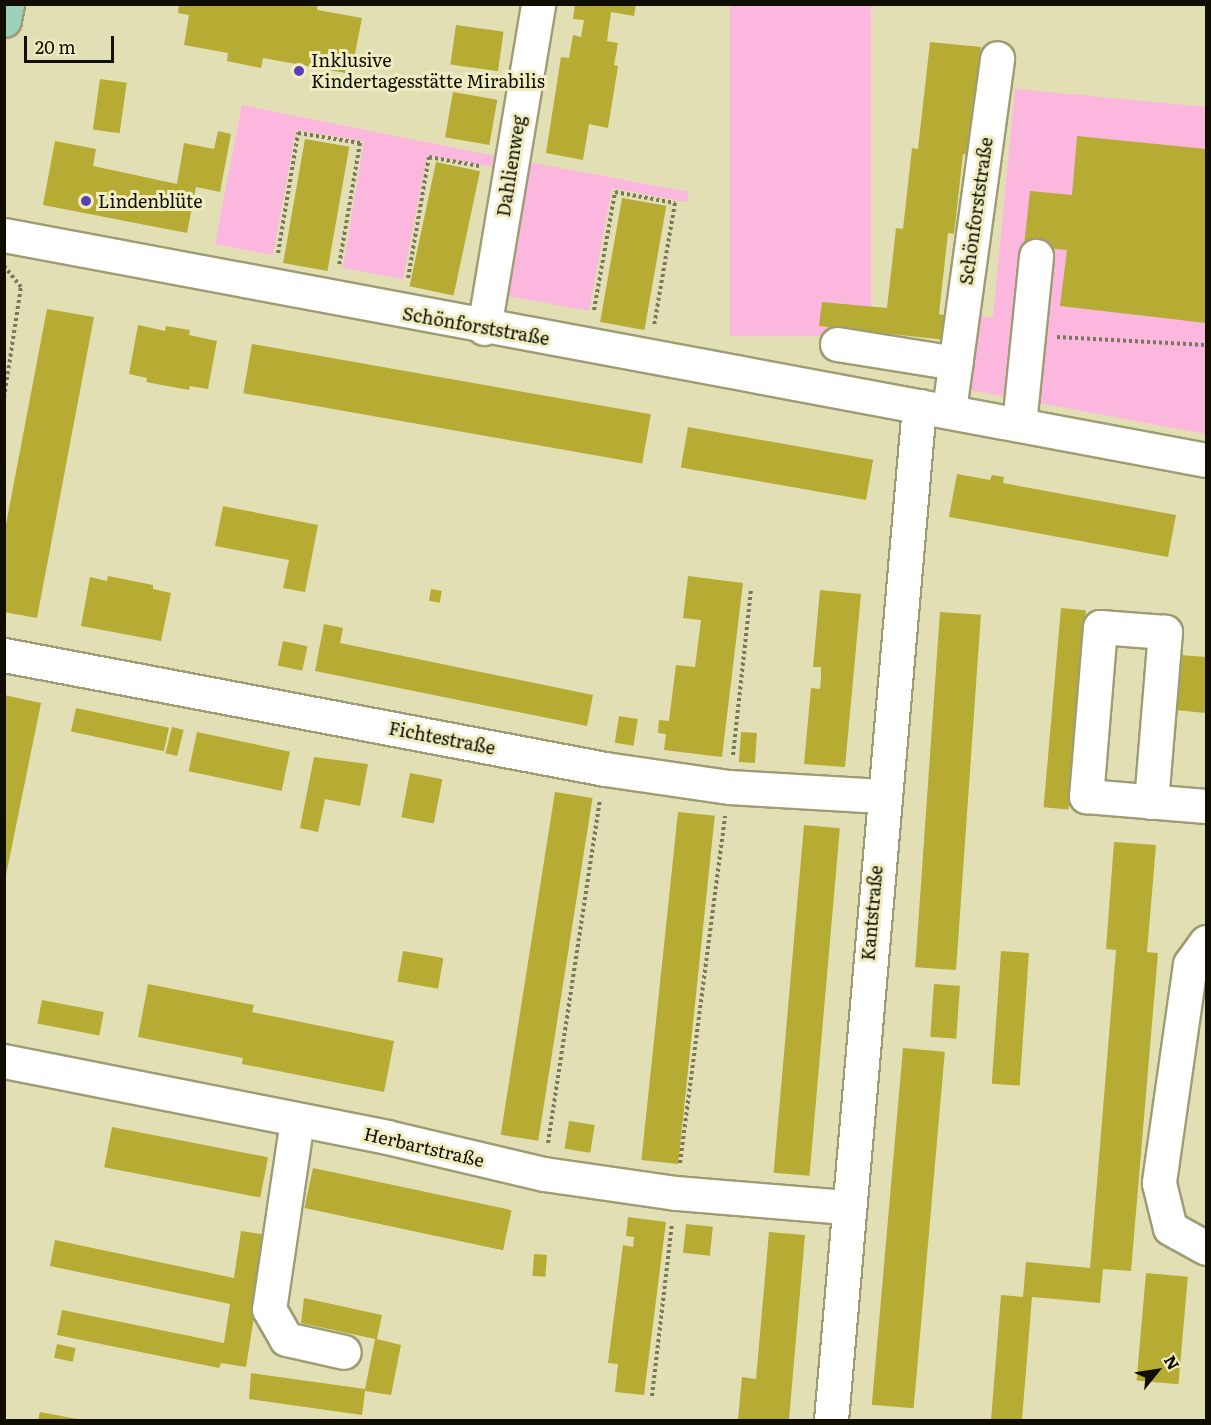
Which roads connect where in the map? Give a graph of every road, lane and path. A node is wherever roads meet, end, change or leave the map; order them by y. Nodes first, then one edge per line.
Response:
1 (7, 4) edge
2 (538, 4) edge
3 (4, 20) edge
4 (997, 58) dead end
5 (490, 168) dead end
6 (4, 236) edge
7 (278, 253) dead end
8 (1036, 256) dead end
9 (4, 266) edge
10 (408, 278) dead end
11 (333, 299) junction
12 (594, 310) dead end
13 (484, 328) junction
14 (1028, 335) junction
15 (837, 344) dead end
16 (1206, 345) edge
17 (649, 356) junction
18 (954, 363) junction
19 (4, 398) edge
20 (934, 408) junction
21 (1019, 424) junction
22 (1206, 460) edge
23 (751, 588) dead end
24 (4, 655) edge
25 (605, 769) junction
26 (729, 787) junction
27 (882, 796) junction
28 (1151, 802) junction
29 (1206, 806) edge
30 (1206, 942) edge
31 (4, 1061) edge
32 (297, 1120) junction
33 (544, 1174) junction
34 (676, 1193) junction
35 (847, 1207) junction
36 (1206, 1248) edge
37 (344, 1352) dead end
38 (652, 1396) dead end
39 (831, 1420) edge

1 - 3 main road
2 - 13 street, Dahlienweg
4 - 18 street, Schönforststraße
5 - 10 path
6 - 11 street, Schönforststraße
7 - 11 path
8 - 14 street
9 - 19 path
11 - 13 street, Schönforststraße
12 - 17 path
13 - 17 street, Schönforststraße
14 - 16 path
14 - 21 street
15 - 18 street
17 - 20 street, Schönforststraße
18 - 20 street, Schönforststraße
20 - 21 street, Schönforststraße
20 - 27 street, Kantstraße
21 - 22 street, Schönforststraße
23 - 26 path
24 - 25 street, Fichtestraße
25 - 26 street, Fichtestraße
25 - 33 path
26 - 27 street, Fichtestraße
26 - 34 path
27 - 35 street, Kantstraße
28 - 28 street
28 - 29 street
30 - 36 street
31 - 32 street, Herbartstraße
32 - 33 street, Herbartstraße
32 - 37 street
33 - 34 street, Herbartstraße
34 - 35 street, Herbartstraße
34 - 38 path
35 - 39 street, Kantstraße

